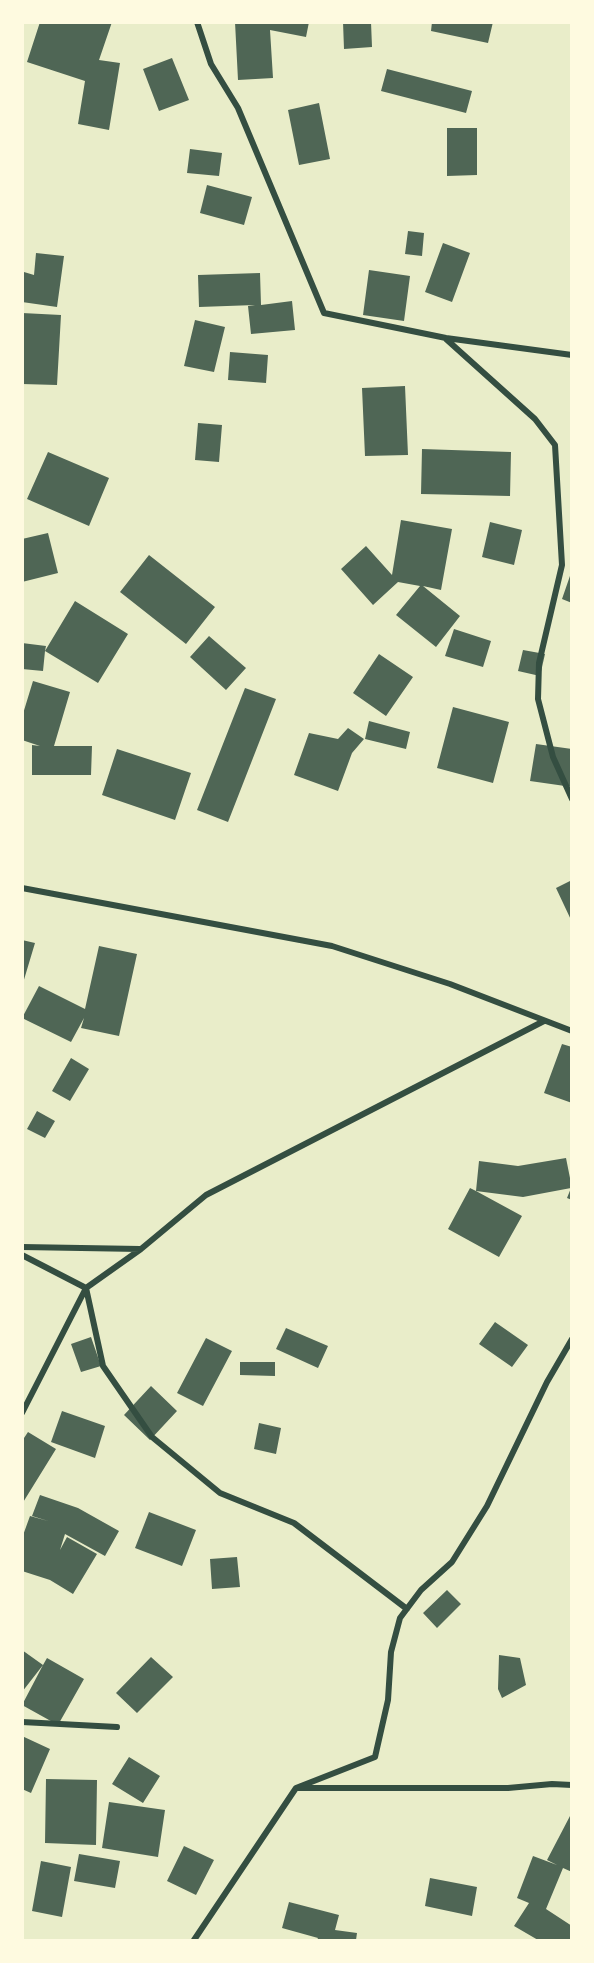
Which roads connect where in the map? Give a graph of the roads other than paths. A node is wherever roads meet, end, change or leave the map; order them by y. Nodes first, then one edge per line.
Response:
1 (197, 22) edge
2 (446, 338) junction
3 (572, 355) edge
4 (572, 799) edge
5 (22, 888) edge
6 (544, 1022) junction
7 (572, 1031) edge
8 (22, 1247) edge
9 (141, 1249) junction
10 (22, 1254) edge
11 (86, 1288) junction
12 (572, 1339) edge
13 (22, 1413) edge
14 (407, 1609) junction
15 (22, 1722) edge
16 (117, 1727) dead end
17 (572, 1785) edge
18 (296, 1788) junction
19 (194, 1941) edge

1 - 2 street
2 - 3 street
2 - 4 street
5 - 6 street
6 - 7 street
6 - 9 street
8 - 9 street
9 - 11 street
10 - 11 street
11 - 13 street
11 - 14 street
12 - 14 street
14 - 18 street
15 - 16 street
17 - 18 street
18 - 19 street

